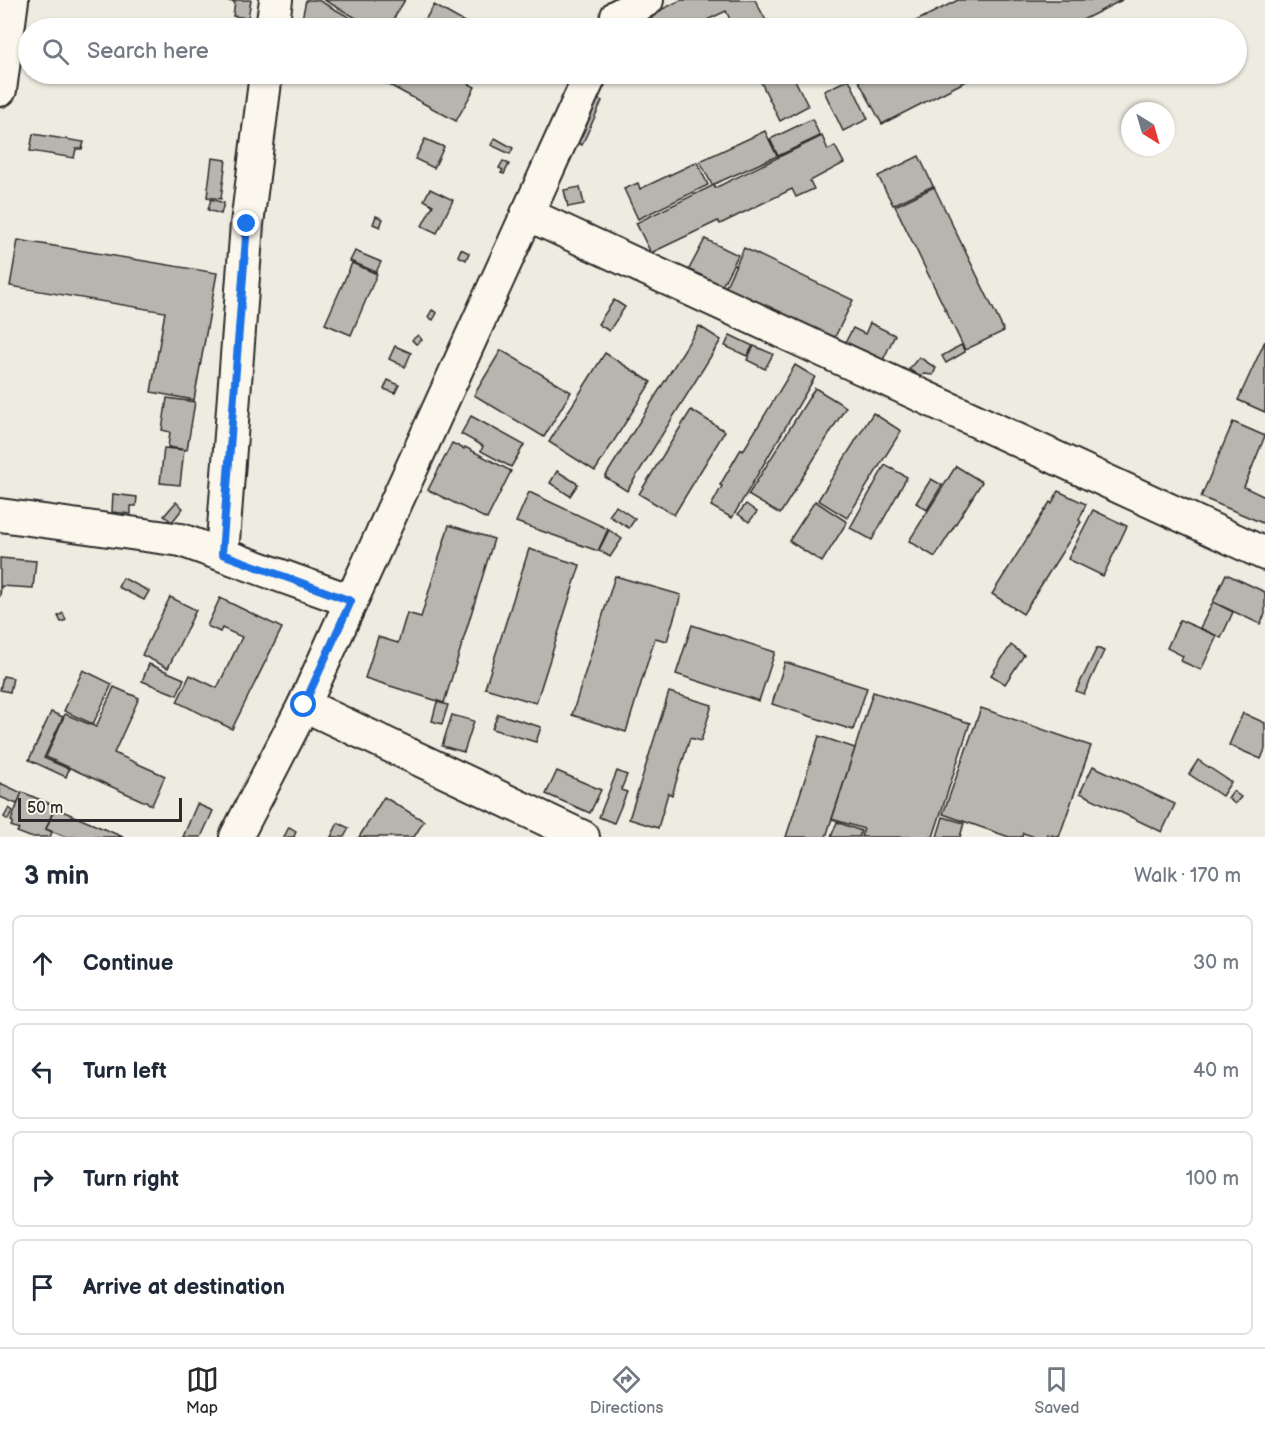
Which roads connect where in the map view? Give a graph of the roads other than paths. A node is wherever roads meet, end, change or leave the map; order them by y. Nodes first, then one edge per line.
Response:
1 (12, 0) edge
2 (276, 0) edge
3 (647, 0) edge
4 (617, 15) edge
5 (273, 18) edge
6 (265, 84) edge
7 (586, 84) edge
8 (0, 90) edge
9 (526, 214) junction
10 (0, 515) edge
11 (222, 554) junction
12 (1265, 554) edge
13 (351, 601) junction
14 (304, 705) junction
15 (236, 837) edge
16 (584, 837) edge

1 - 8 street
2 - 5 street
3 - 4 street
6 - 11 street
7 - 9 street
9 - 12 street
9 - 13 street
10 - 11 street
11 - 13 street
13 - 14 street
14 - 15 street
14 - 16 street

